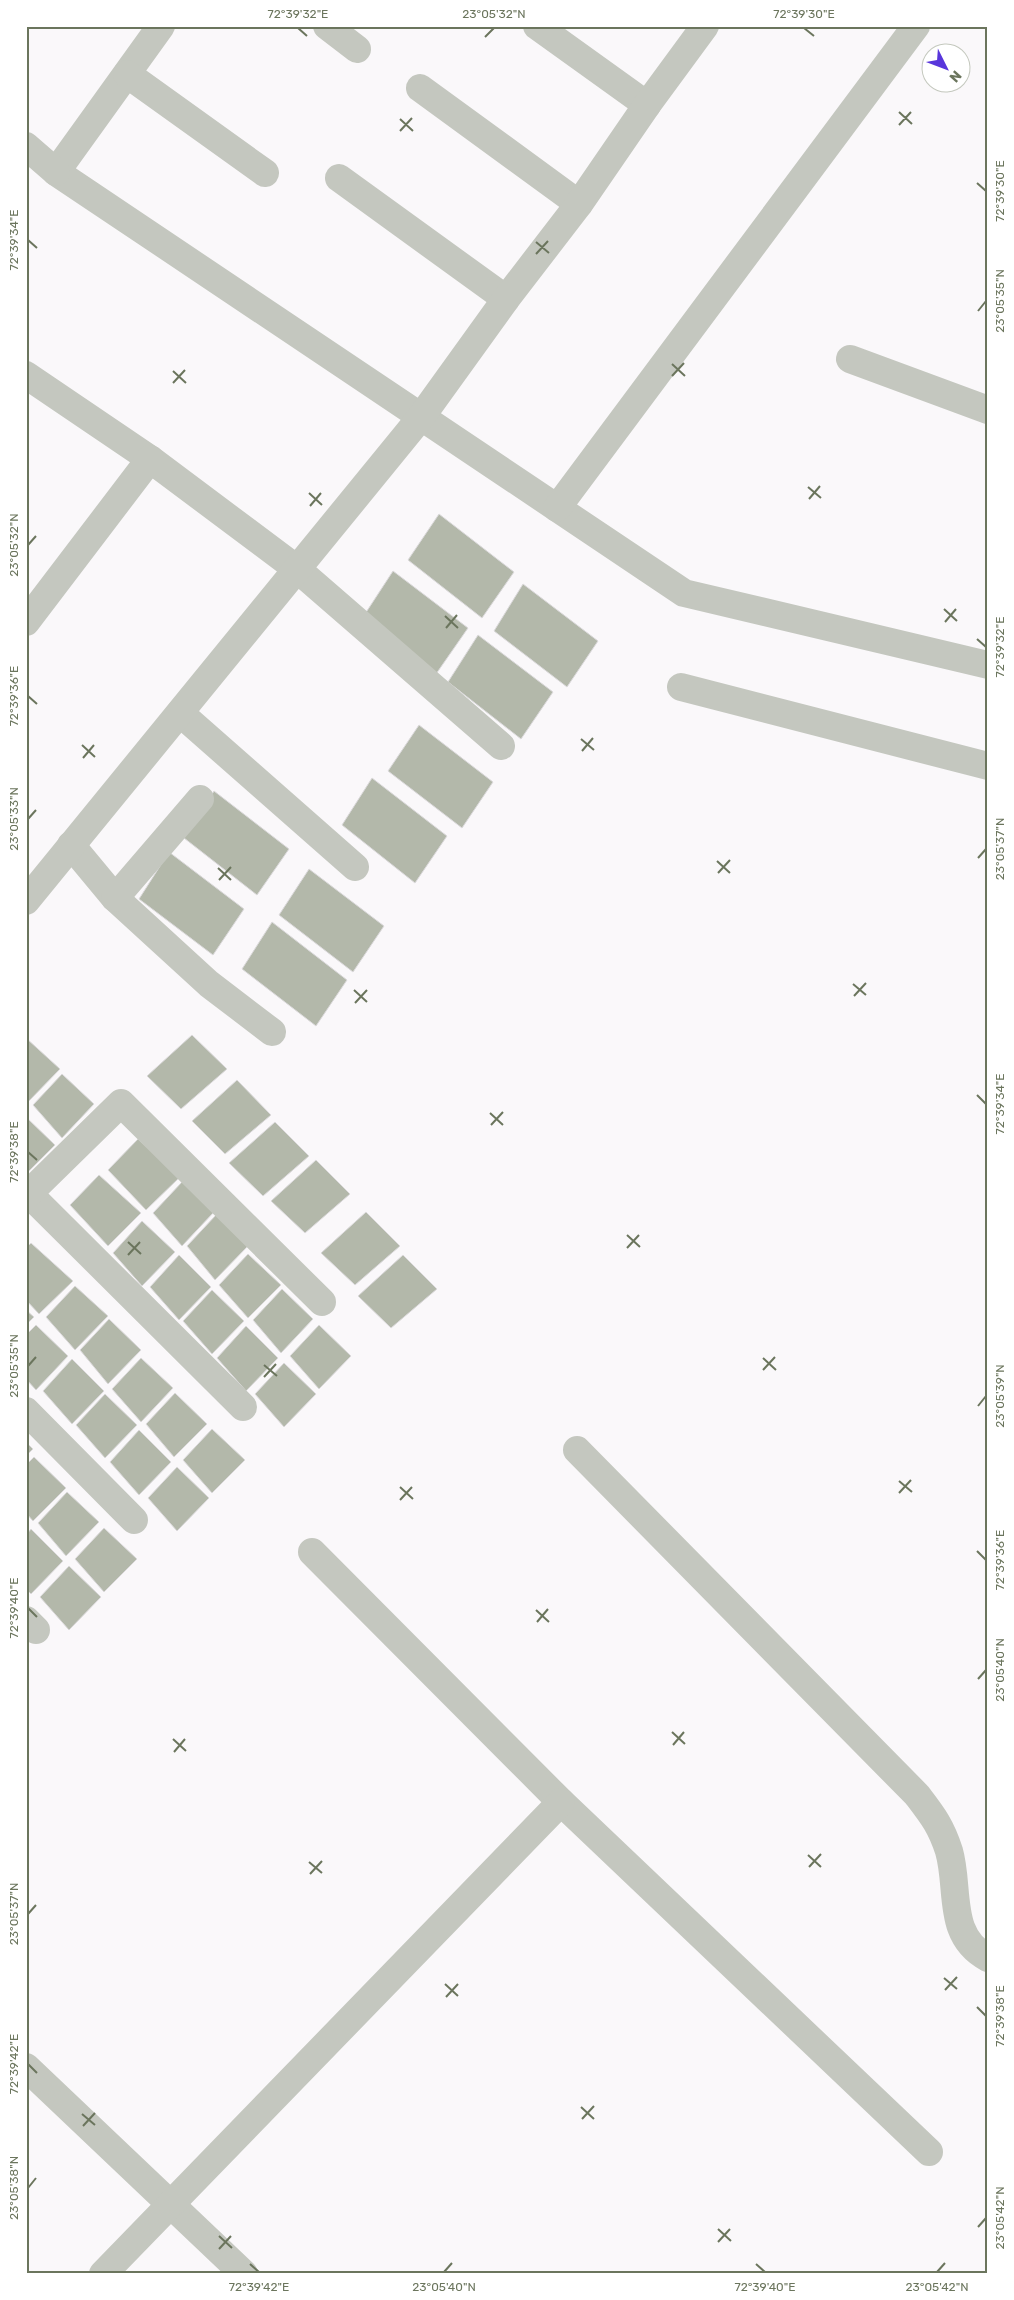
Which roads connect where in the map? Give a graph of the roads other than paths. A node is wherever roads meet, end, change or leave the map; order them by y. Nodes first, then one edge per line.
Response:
1 (161, 26) edge
2 (327, 26) edge
3 (537, 26) edge
4 (705, 26) edge
5 (916, 26) edge
6 (357, 49) dead end
7 (127, 74) junction
8 (420, 88) dead end
9 (647, 104) junction
10 (26, 146) edge
11 (56, 172) junction
12 (265, 173) dead end
13 (339, 178) dead end
14 (579, 204) junction
15 (506, 298) junction
16 (850, 359) dead end
17 (26, 375) edge
18 (988, 410) edge
19 (421, 417) junction
20 (150, 459) junction
21 (557, 508) junction
22 (297, 569) junction
23 (26, 622) edge
24 (988, 665) edge
25 (681, 687) dead end
26 (180, 713) junction
27 (501, 746) dead end
28 (988, 766) edge
29 (200, 799) dead end
30 (71, 845) junction
31 (355, 867) dead end
32 (115, 898) junction
33 (26, 901) edge
34 (272, 1032) dead end
35 (28, 1195) edge
36 (322, 1302) dead end
37 (244, 1407) dead end
38 (26, 1411) edge
39 (577, 1450) dead end
40 (134, 1520) dead end
41 (312, 1552) dead end
42 (561, 1802) junction
43 (988, 1958) edge
44 (26, 2068) edge
45 (929, 2152) dead end
46 (170, 2204) junction
47 (103, 2274) edge
48 (244, 2274) edge

1 - 7 street
2 - 6 street
3 - 9 street
4 - 9 street
5 - 21 street
7 - 11 street
7 - 12 street
8 - 14 street
9 - 14 street
10 - 11 street
11 - 19 street
13 - 15 street
14 - 15 street
15 - 19 street
16 - 18 street
17 - 20 street
19 - 21 street
19 - 22 street
20 - 22 street
20 - 23 street
21 - 24 street
22 - 26 street
22 - 27 street
25 - 28 street
26 - 30 street
26 - 31 street
29 - 32 street
30 - 32 street
30 - 33 street
32 - 34 street
35 - 36 street
35 - 37 street
38 - 40 street
39 - 43 street
41 - 42 street
42 - 45 street
42 - 46 street
44 - 46 street
46 - 47 street
46 - 48 street

